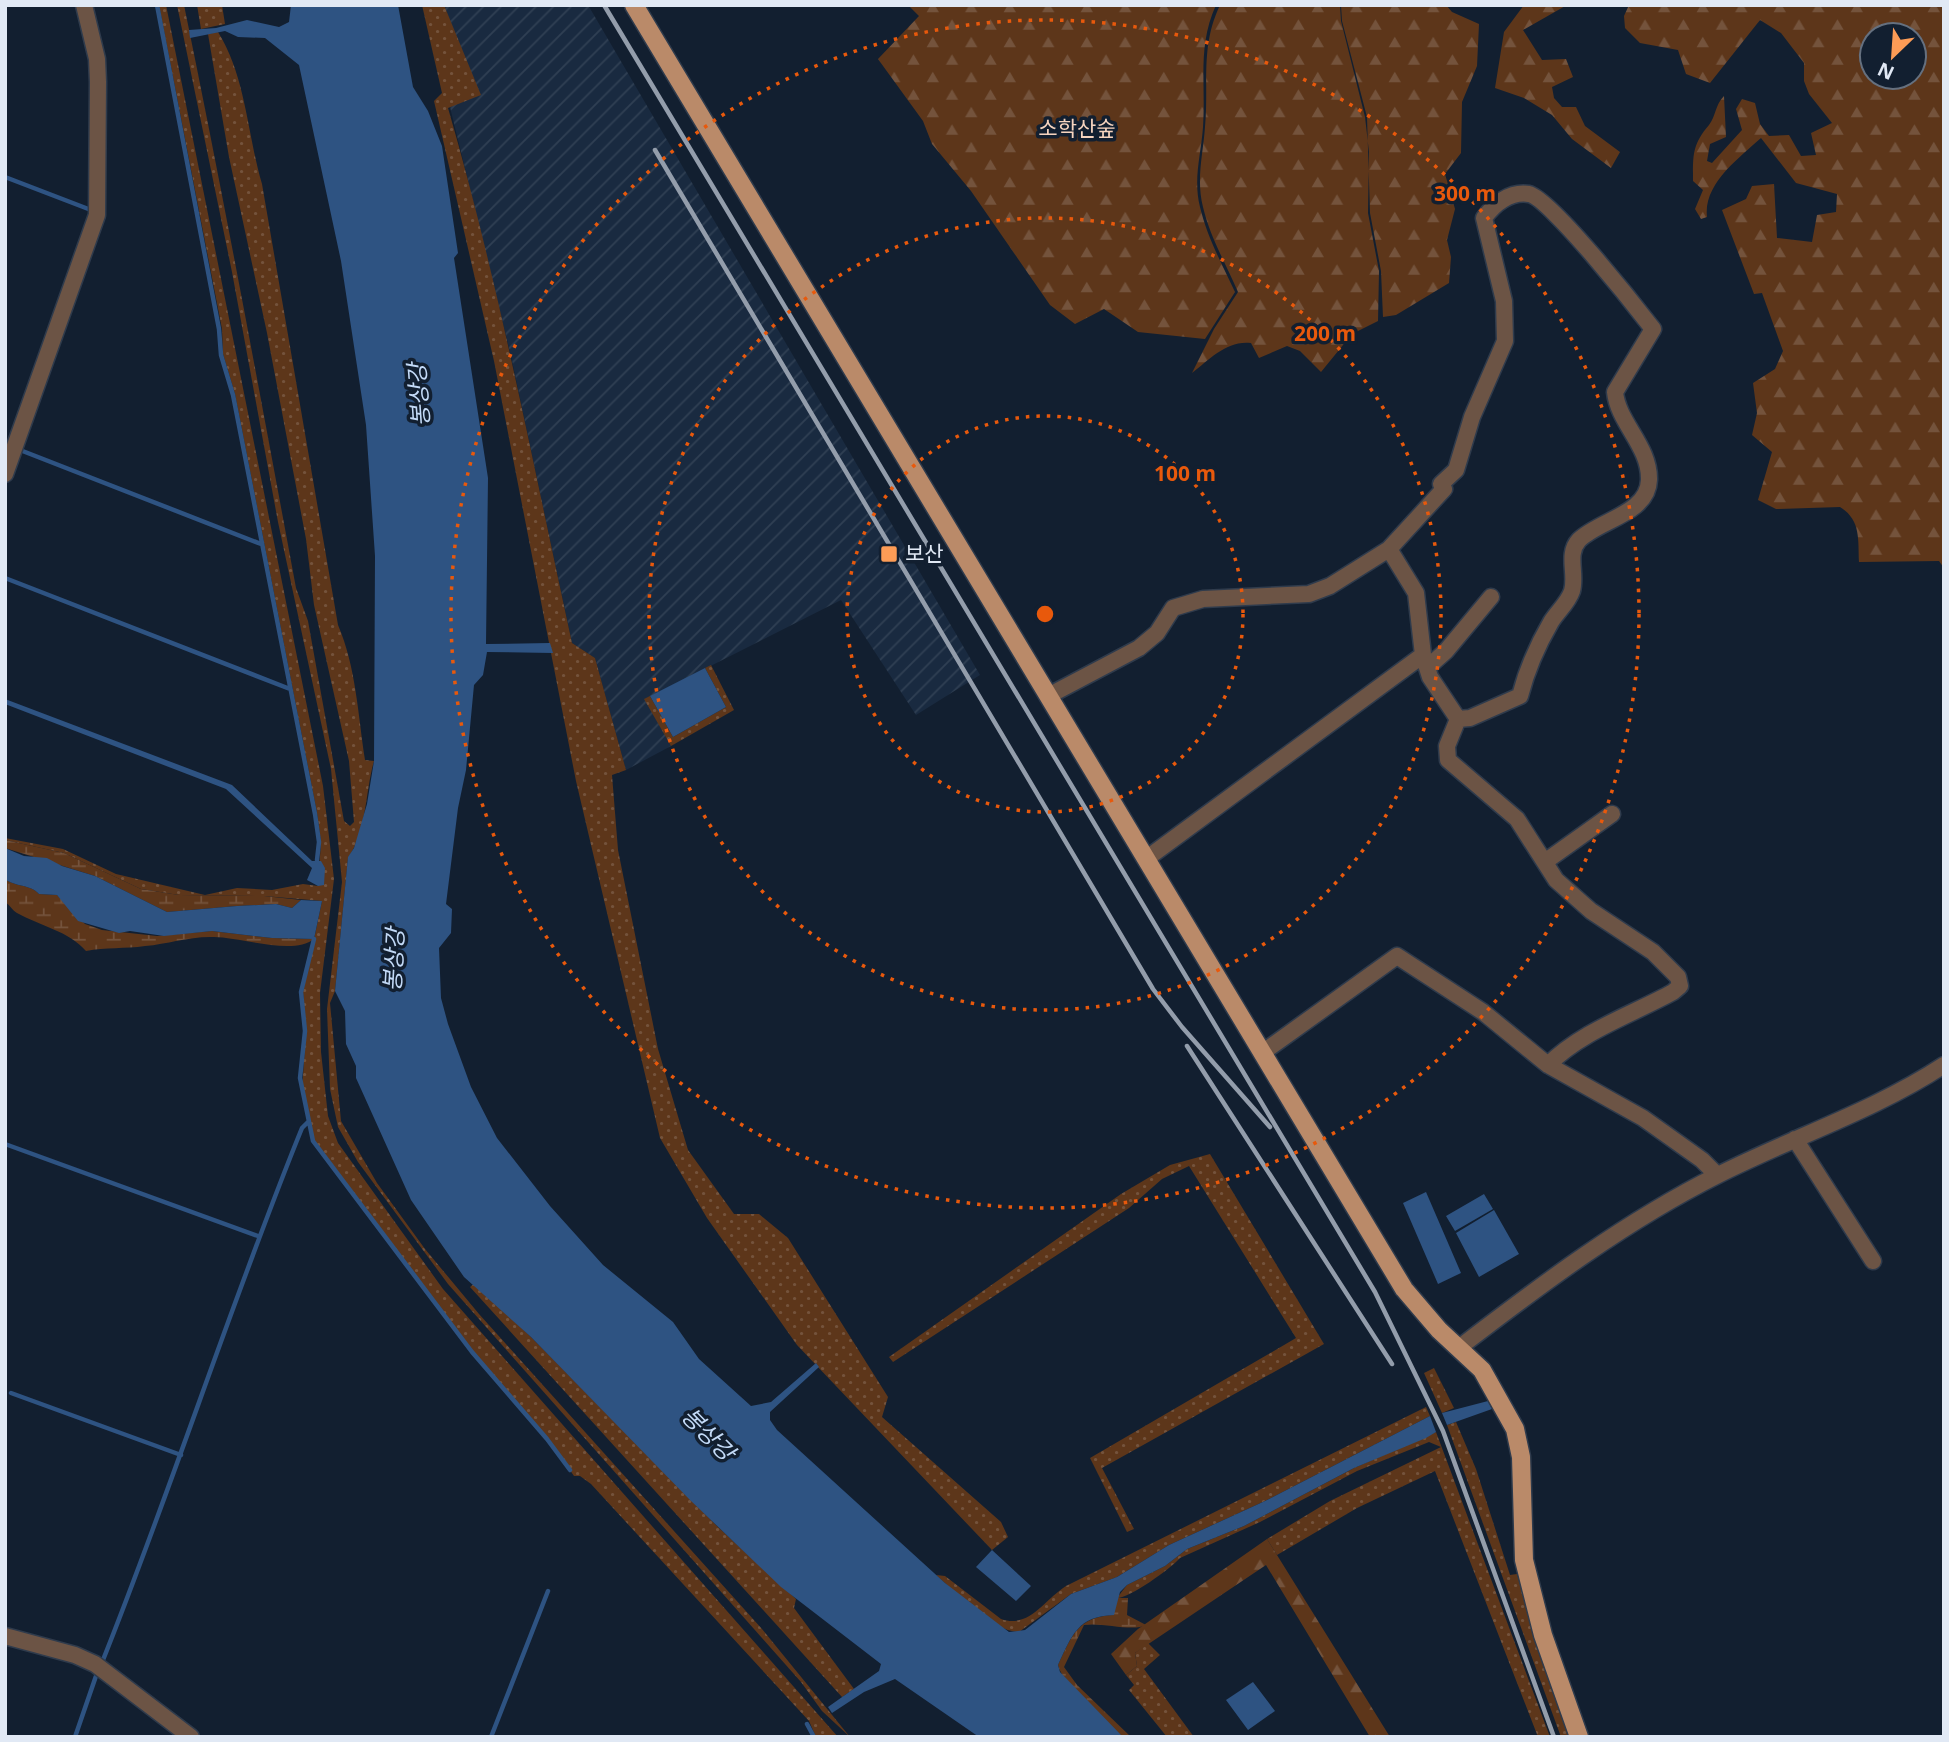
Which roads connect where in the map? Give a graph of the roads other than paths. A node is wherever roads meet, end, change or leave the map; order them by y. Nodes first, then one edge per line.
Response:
1 (84, 5) edge
2 (634, 5) edge
3 (5, 474) edge
4 (1389, 549) junction
5 (1491, 597) dead end
6 (1425, 661) junction
7 (1048, 696) junction
8 (1458, 719) junction
9 (1612, 814) dead end
10 (1146, 859) junction
11 (1546, 861) junction
12 (1262, 1053) junction
13 (1548, 1065) junction
14 (1944, 1065) edge
15 (1795, 1139) junction
16 (1717, 1175) junction
17 (1873, 1261) dead end
18 (1460, 1347) junction
19 (5, 1636) edge
20 (191, 1737) edge
21 (1579, 1737) edge

1 - 3 street
2 - 7 main road
4 - 6 street
4 - 7 street
4 - 8 street
5 - 6 street
6 - 8 street
6 - 10 street
7 - 10 main road
8 - 11 street
9 - 11 street
10 - 12 main road
11 - 13 street
12 - 13 street
12 - 18 main road
13 - 16 street
14 - 15 street
15 - 16 street
15 - 17 street
16 - 18 street
18 - 21 main road
19 - 20 street

